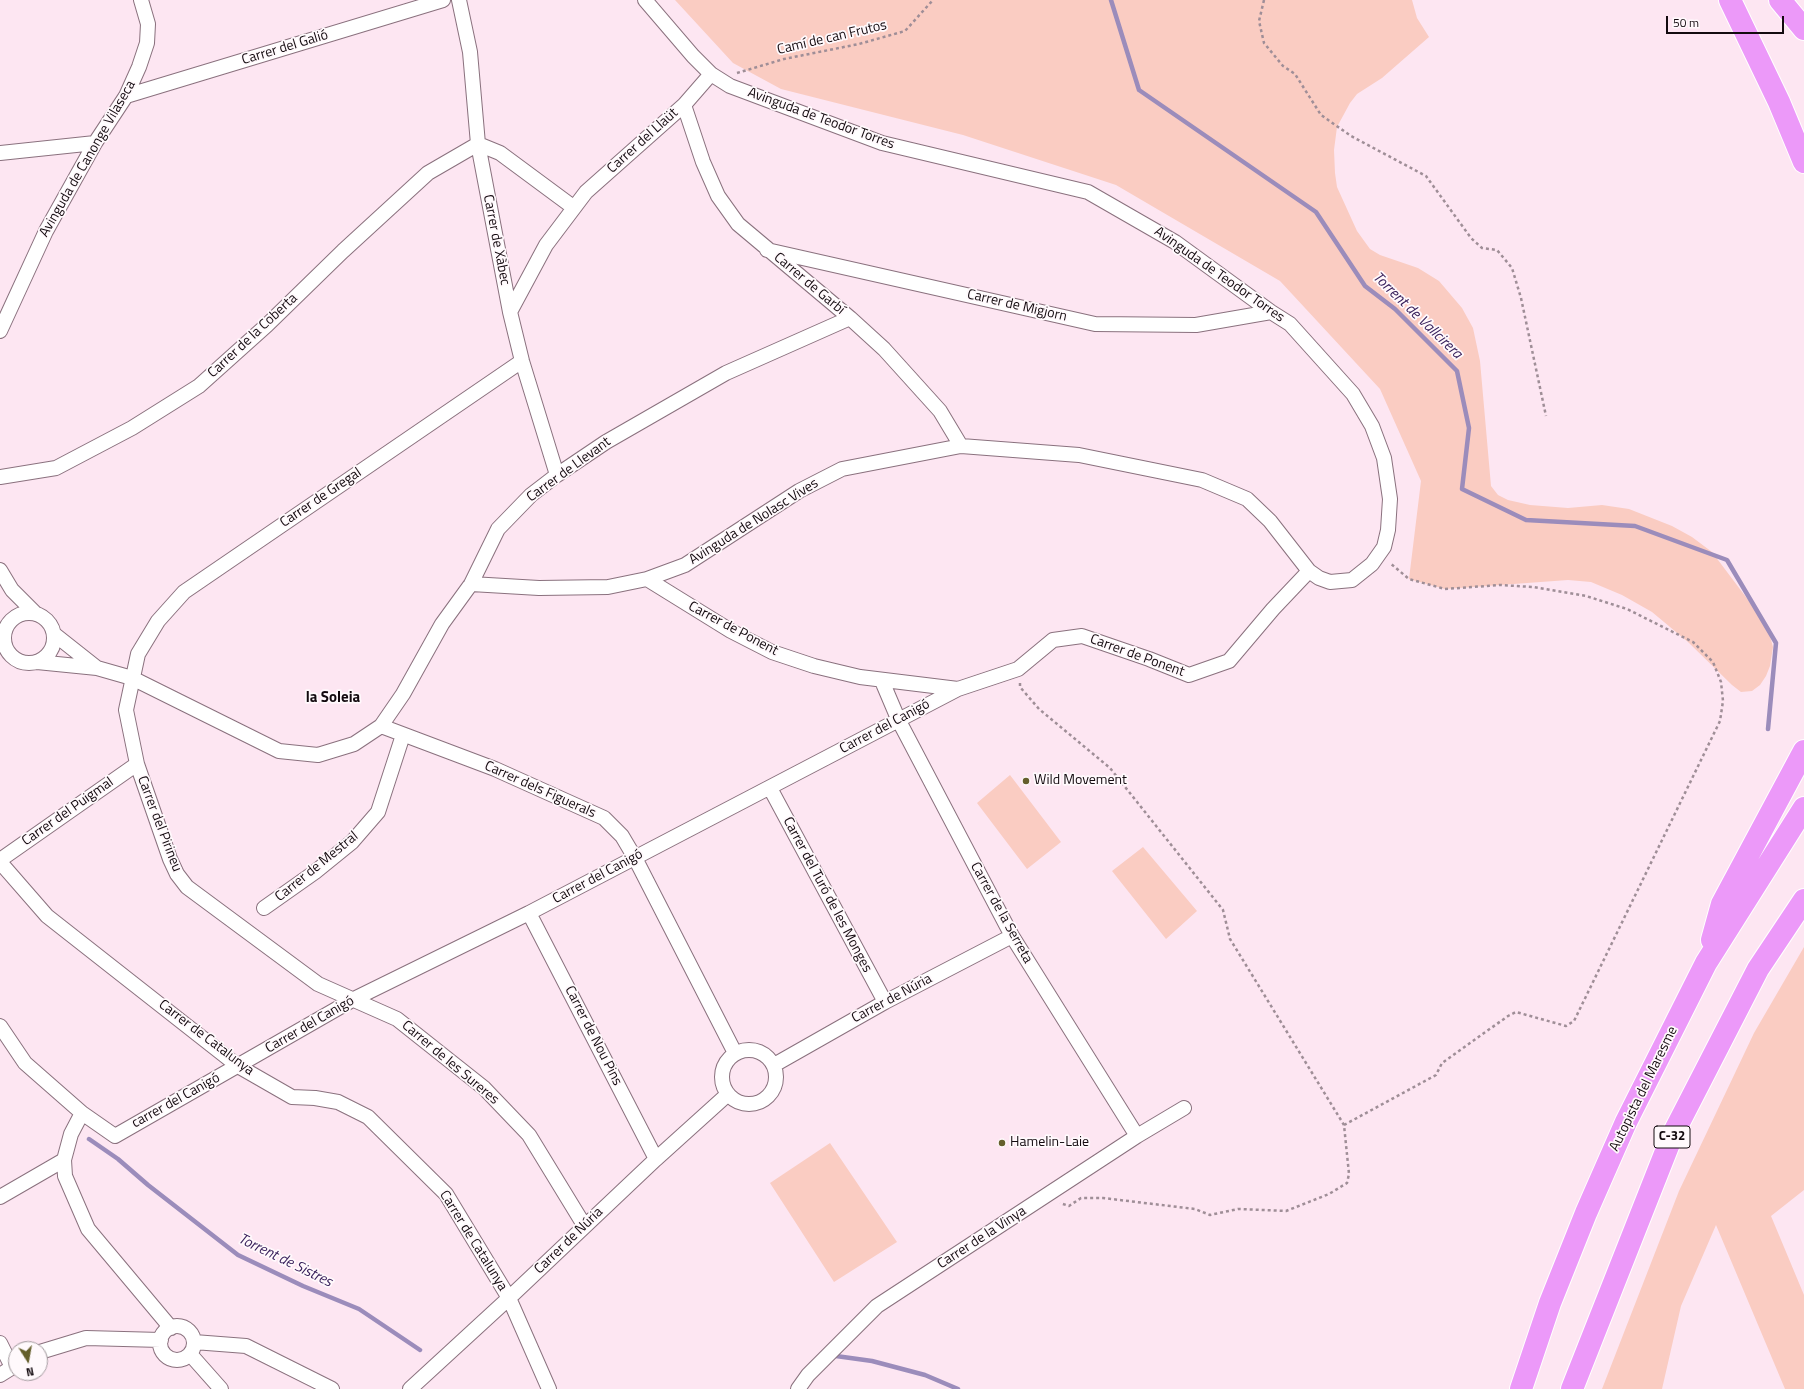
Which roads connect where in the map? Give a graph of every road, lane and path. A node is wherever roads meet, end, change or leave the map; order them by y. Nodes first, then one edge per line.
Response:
1 (443, 0) edge
2 (459, 0) edge
3 (645, 0) edge
4 (933, 0) edge
5 (1264, 0) edge
6 (1730, 0) edge
7 (1780, 0) edge
8 (142, 3) edge
9 (1804, 29) edge
10 (711, 74) junction
11 (730, 86) junction
12 (126, 96) junction
13 (1779, 102) junction
14 (684, 105) junction
15 (95, 142) junction
16 (1804, 142) edge
17 (478, 144) junction
18 (0, 153) edge
19 (1804, 162) edge
20 (573, 207) junction
21 (768, 250) junction
22 (510, 312) junction
23 (1270, 312) junction
24 (850, 318) junction
25 (0, 331) edge
26 (522, 361) junction
27 (1546, 416) dead end
28 (961, 446) junction
29 (557, 475) junction
30 (0, 477) edge
31 (1379, 554) junction
32 (0, 570) edge
33 (1309, 571) junction
34 (647, 579) junction
35 (471, 584) junction
36 (12, 590) junction
37 (35, 613) junction
38 (11, 620) junction
39 (54, 634) junction
40 (2, 638) edge
41 (0, 658) edge
42 (20, 662) junction
43 (37, 662) junction
44 (97, 668) junction
45 (1018, 669) junction
46 (132, 678) junction
47 (882, 681) junction
48 (958, 689) junction
49 (899, 721) junction
50 (381, 726) junction
51 (403, 735) junction
52 (1804, 751) edge
53 (137, 764) junction
54 (770, 788) junction
55 (1804, 808) edge
56 (635, 858) junction
57 (0, 861) edge
58 (1804, 900) edge
59 (264, 908) dead end
60 (529, 913) junction
61 (1012, 936) junction
62 (1706, 963) junction
63 (354, 998) junction
64 (885, 1002) junction
65 (0, 1026) edge
66 (735, 1053) junction
67 (774, 1065) junction
68 (238, 1066) junction
69 (728, 1094) junction
70 (1184, 1108) dead end
71 (82, 1113) junction
72 (1344, 1125) junction
73 (1136, 1136) junction
74 (656, 1158) junction
75 (64, 1160) junction
76 (2, 1192) edge
77 (1044, 1197) junction
78 (584, 1226) junction
79 (509, 1298) junction
80 (171, 1328) junction
81 (161, 1340) junction
82 (0, 1343) edge
83 (192, 1348) junction
84 (48, 1350) edge
85 (8, 1356) edge
86 (221, 1389) edge
87 (332, 1389) edge
88 (410, 1389) edge
89 (548, 1389) edge
90 (798, 1389) edge
91 (1521, 1389) edge
92 (1572, 1389) edge

1 - 12 street, Carrer del Galió
2 - 17 street, Carrer de Xàbec
3 - 10 street, Avinguda de Teodor Torres
4 - 11 path, Camí de can Frutos
5 - 27 path
6 - 13 highway
7 - 9 highway
8 - 12 street, Avinguda de Canonge Vilaseca
10 - 11 street, Avinguda de Teodor Torres
10 - 14 street, Carrer del Llaüt
11 - 23 street, Avinguda de Teodor Torres
12 - 15 street, Avinguda de Canonge Vilaseca
13 - 16 highway
13 - 19 highway
14 - 20 street, Carrer del Llaüt
14 - 21 street, Carrer de Garbí
15 - 18 street
15 - 25 street, Avinguda de Canonge Vilaseca
17 - 20 street
17 - 22 street, Carrer de Xàbec
17 - 30 street, Carrer de la Coberta
20 - 22 street, Carrer del Llaüt
21 - 23 street, Carrer de Migjorn
21 - 24 street, Carrer de Garbí
22 - 26 street, Carrer de Xàbec
23 - 31 street, Avinguda de Teodor Torres
24 - 28 street, Carrer de Garbí
24 - 29 street, Carrer de Llevant
26 - 29 street, Carrer de Xàbec
26 - 46 street, Carrer de Gregal
28 - 33 street, Avinguda de Nolasc Vives
28 - 34 street, Avinguda de Nolasc Vives
29 - 35 street, Carrer de Llevant
31 - 33 street, Avinguda de Teodor Torres
31 - 72 path
32 - 36 street
33 - 45 street, Carrer de Ponent
34 - 35 street, Avinguda de Nolasc Vives
34 - 47 street, Carrer de Ponent
35 - 50 street, Carrer de Llevant
36 - 37 street
36 - 38 street
37 - 38 street
37 - 39 street
38 - 40 street
39 - 43 street
39 - 44 street
40 - 42 street
41 - 42 street
42 - 43 street
43 - 44 street
44 - 46 street
45 - 48 street, Carrer de Ponent
45 - 72 path
46 - 50 street, Carrer de Llevant
46 - 53 street, Carrer del Pirineu
47 - 48 street, Carrer de Ponent
47 - 49 street, Carrer de la Serreta
48 - 49 street, Carrer del Canigó
49 - 54 street, Carrer del Canigó
49 - 61 street, Carrer de la Serreta
50 - 51 street, Carrer dels Figuerals
51 - 56 street, Carrer dels Figuerals
51 - 59 street, Carrer de Mestral
52 - 62 highway
53 - 57 street, Carrer del Puigmal
53 - 63 street, Carrer del Pirineu
54 - 56 street, Carrer del Canigó
54 - 64 street, Carrer del Turó de les Monges
55 - 62 highway, Autopista del Maresme
56 - 60 street, Carrer del Canigó
56 - 66 street, Carrer dels Figuerals
57 - 68 street, Carrer de Catalunya
58 - 92 highway, C-32
60 - 63 street, Carrer del Canigó
60 - 74 street, Carrer de Nou Pins
61 - 64 street, Carrer de Núria
61 - 73 street, Carrer de la Serreta
62 - 91 highway, Autopista del Maresme
63 - 68 street, Carrer del Canigó
63 - 78 street, Carrer de les Sureres
64 - 67 street, Carrer de Núria
65 - 71 street
66 - 67 street
66 - 69 street
67 - 69 street
68 - 71 street, carrer del Canigó
68 - 79 street, Carrer de Catalunya
69 - 74 street, Carrer de Núria
70 - 73 street, Carrer de la Vinya
71 - 75 street
72 - 77 path
73 - 77 street, Carrer de la Vinya
74 - 78 street, Carrer de Núria
75 - 76 street
75 - 80 street
77 - 90 street, Carrer de la Vinya
78 - 79 street, Carrer de Núria
79 - 88 street, Carrer de Núria
79 - 89 street
80 - 81 street
80 - 83 street
81 - 83 street
81 - 84 street
82 - 85 street
83 - 86 street
83 - 87 street

